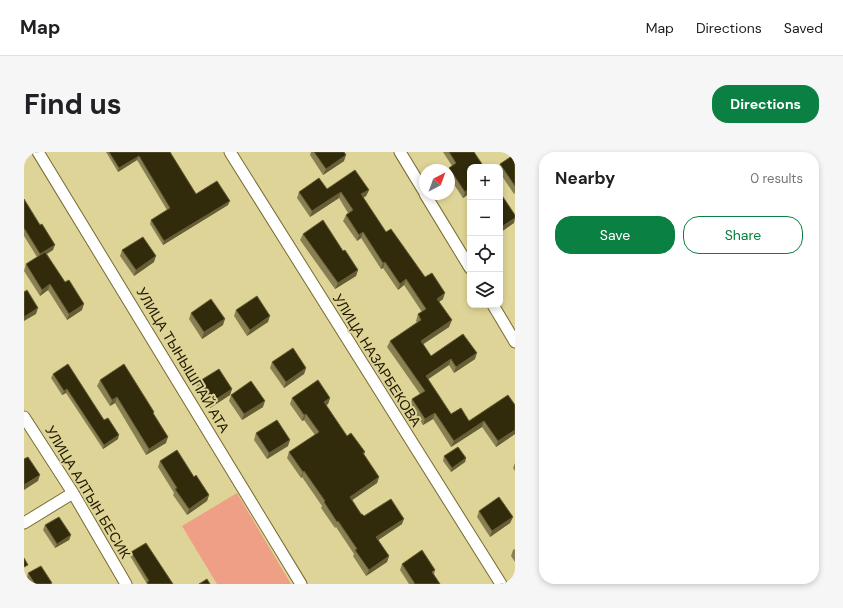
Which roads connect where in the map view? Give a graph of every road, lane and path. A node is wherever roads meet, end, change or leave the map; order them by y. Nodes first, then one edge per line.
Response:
1 (38, 152) edge
2 (230, 152) edge
3 (400, 152) edge
4 (419, 184) edge
5 (429, 200) edge
6 (467, 263) edge
7 (494, 308) edge
8 (515, 342) edge
9 (24, 417) edge
10 (73, 493) junction
11 (24, 523) edge
12 (126, 584) edge
13 (301, 584) edge
14 (501, 584) edge

1 - 13 street, УЛИЦА ТЫНЫШПАЙ АТА
2 - 14 street, УЛИЦА НАЗАРБЕКОВА
3 - 4 street
5 - 6 street
7 - 8 street
9 - 10 street, УЛИЦА АЛТЫН БЕСИК
10 - 11 street
10 - 12 street, УЛИЦА АЛТЫН БЕСИК

